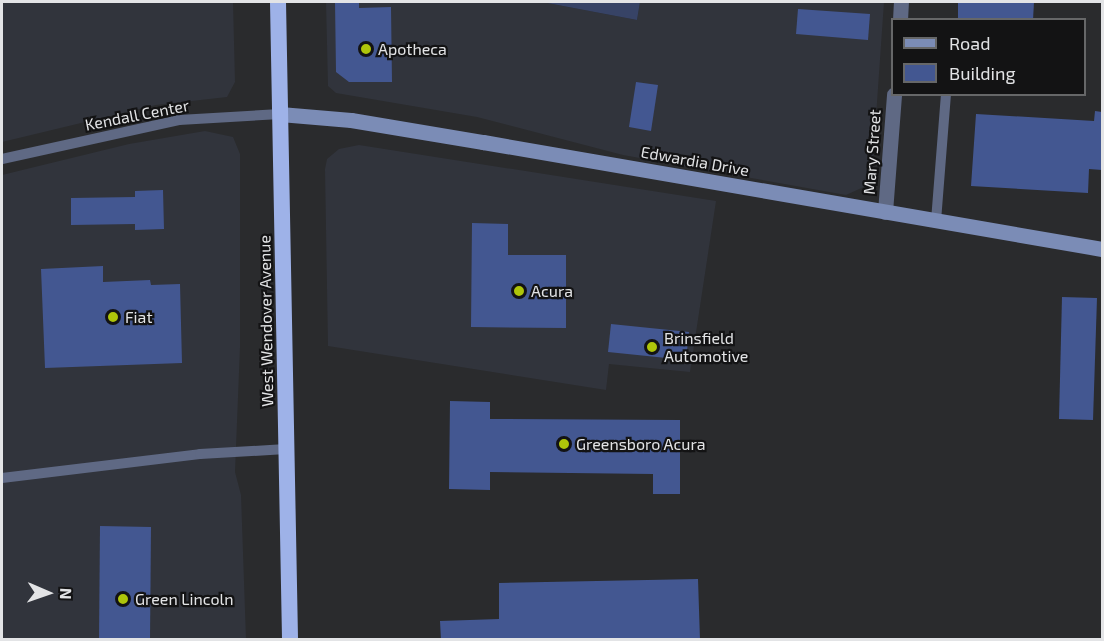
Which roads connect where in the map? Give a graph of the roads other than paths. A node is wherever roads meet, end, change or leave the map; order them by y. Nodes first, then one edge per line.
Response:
1 (278, 2) edge
2 (901, 2) edge
3 (900, 18) edge
4 (894, 96) edge
5 (946, 96) edge
6 (280, 114) junction
7 (2, 159) edge
8 (885, 212) junction
9 (936, 221) junction
10 (1102, 249) edge
11 (286, 449) junction
12 (2, 478) edge
13 (290, 639) edge

1 - 6 highway, West Wendover Avenue
2 - 3 street
4 - 8 street, Mary Street
5 - 9 lane
6 - 7 lane, Kendall Center
6 - 8 main road, Edwardia Drive
6 - 11 highway, West Wendover Avenue
8 - 9 main road, Edwardia Drive
9 - 10 main road, Edwardia Drive
11 - 12 lane
11 - 13 highway, West Wendover Avenue

